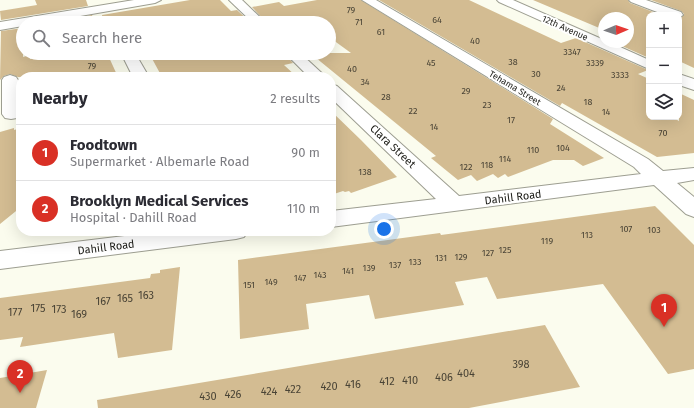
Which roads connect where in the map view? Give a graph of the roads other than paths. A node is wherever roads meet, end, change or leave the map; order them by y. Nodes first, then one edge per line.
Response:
1 (155, 0) edge
2 (235, 0) edge
3 (368, 0) edge
4 (503, 0) edge
5 (635, 0) edge
6 (106, 9) edge
7 (670, 12) edge
8 (62, 16) edge
9 (252, 16) edge
10 (16, 23) edge
11 (0, 26) edge
12 (132, 60) edge
13 (300, 60) edge
14 (646, 64) edge
15 (138, 72) edge
16 (313, 72) edge
17 (10, 80) dead end
18 (682, 80) edge
19 (694, 85) edge
20 (336, 94) edge
21 (11, 115) edge
22 (694, 174) edge
23 (659, 178) junction
24 (455, 204) junction
25 (694, 209) edge
26 (336, 218) edge
27 (191, 236) edge
28 (0, 260) edge

1 - 6 street
2 - 9 street
3 - 23 street, Tehama Street
4 - 14 street, 12th Avenue
5 - 7 street
6 - 8 street
10 - 11 street
12 - 15 street
13 - 16 street
17 - 21 street
18 - 19 street
20 - 24 street, Clara Street
22 - 23 street, Dahill Road
23 - 24 street, Dahill Road
23 - 25 street, Tehama Street
24 - 26 street, Dahill Road
27 - 28 street, Dahill Road

